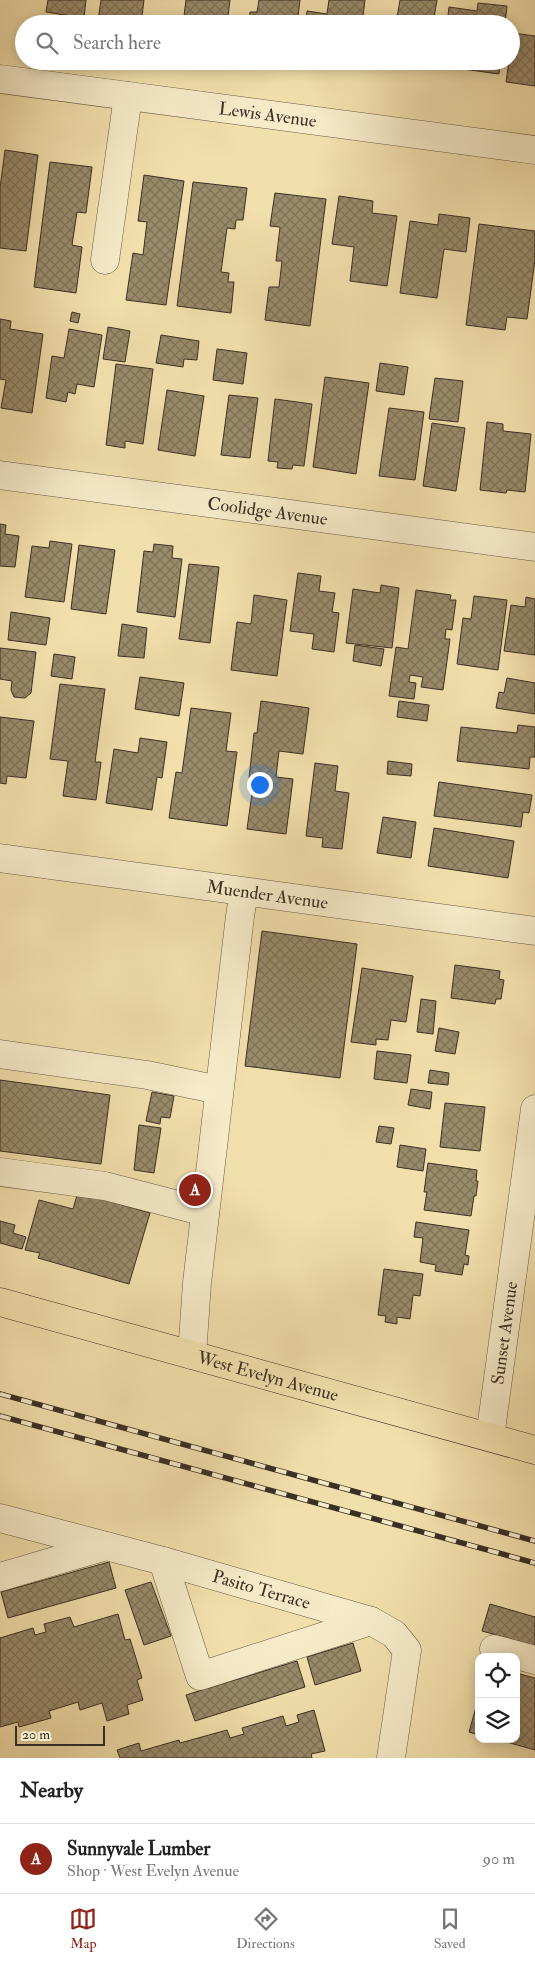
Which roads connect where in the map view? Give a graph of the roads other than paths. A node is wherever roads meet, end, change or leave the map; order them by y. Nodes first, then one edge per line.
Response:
1 (0, 79) edge
2 (128, 96) junction
3 (535, 150) edge
4 (105, 260) dead end
5 (0, 475) edge
6 (535, 546) edge
7 (0, 858) edge
8 (244, 892) junction
9 (535, 931) edge
10 (0, 1054) edge
11 (219, 1090) junction
12 (535, 1109) edge
13 (0, 1172) edge
14 (206, 1212) junction
15 (0, 1302) edge
16 (192, 1355) junction
17 (490, 1437) junction
18 (535, 1450) edge
19 (0, 1518) edge
20 (106, 1546) junction
21 (163, 1562) junction
22 (0, 1578) edge
23 (372, 1621) junction
24 (494, 1649) dead end
25 (535, 1660) edge
26 (391, 1758) edge

1 - 2 street, Lewis Avenue
2 - 3 street, Lewis Avenue
2 - 4 street
5 - 6 street, Coolidge Avenue
7 - 8 street, Muender Avenue
8 - 9 street, Muender Avenue
8 - 11 street
10 - 11 street
11 - 14 street
12 - 17 street, Sunset Avenue
13 - 14 street
14 - 16 street
15 - 16 main road, West Evelyn Avenue
16 - 17 main road, West Evelyn Avenue
17 - 18 main road, West Evelyn Avenue
19 - 20 street, Pasito Terrace
20 - 21 street, Pasito Terrace
20 - 22 street
21 - 23 street, Pasito Terrace
21 - 23 street
23 - 26 street, Pasito Terrace
24 - 25 street

